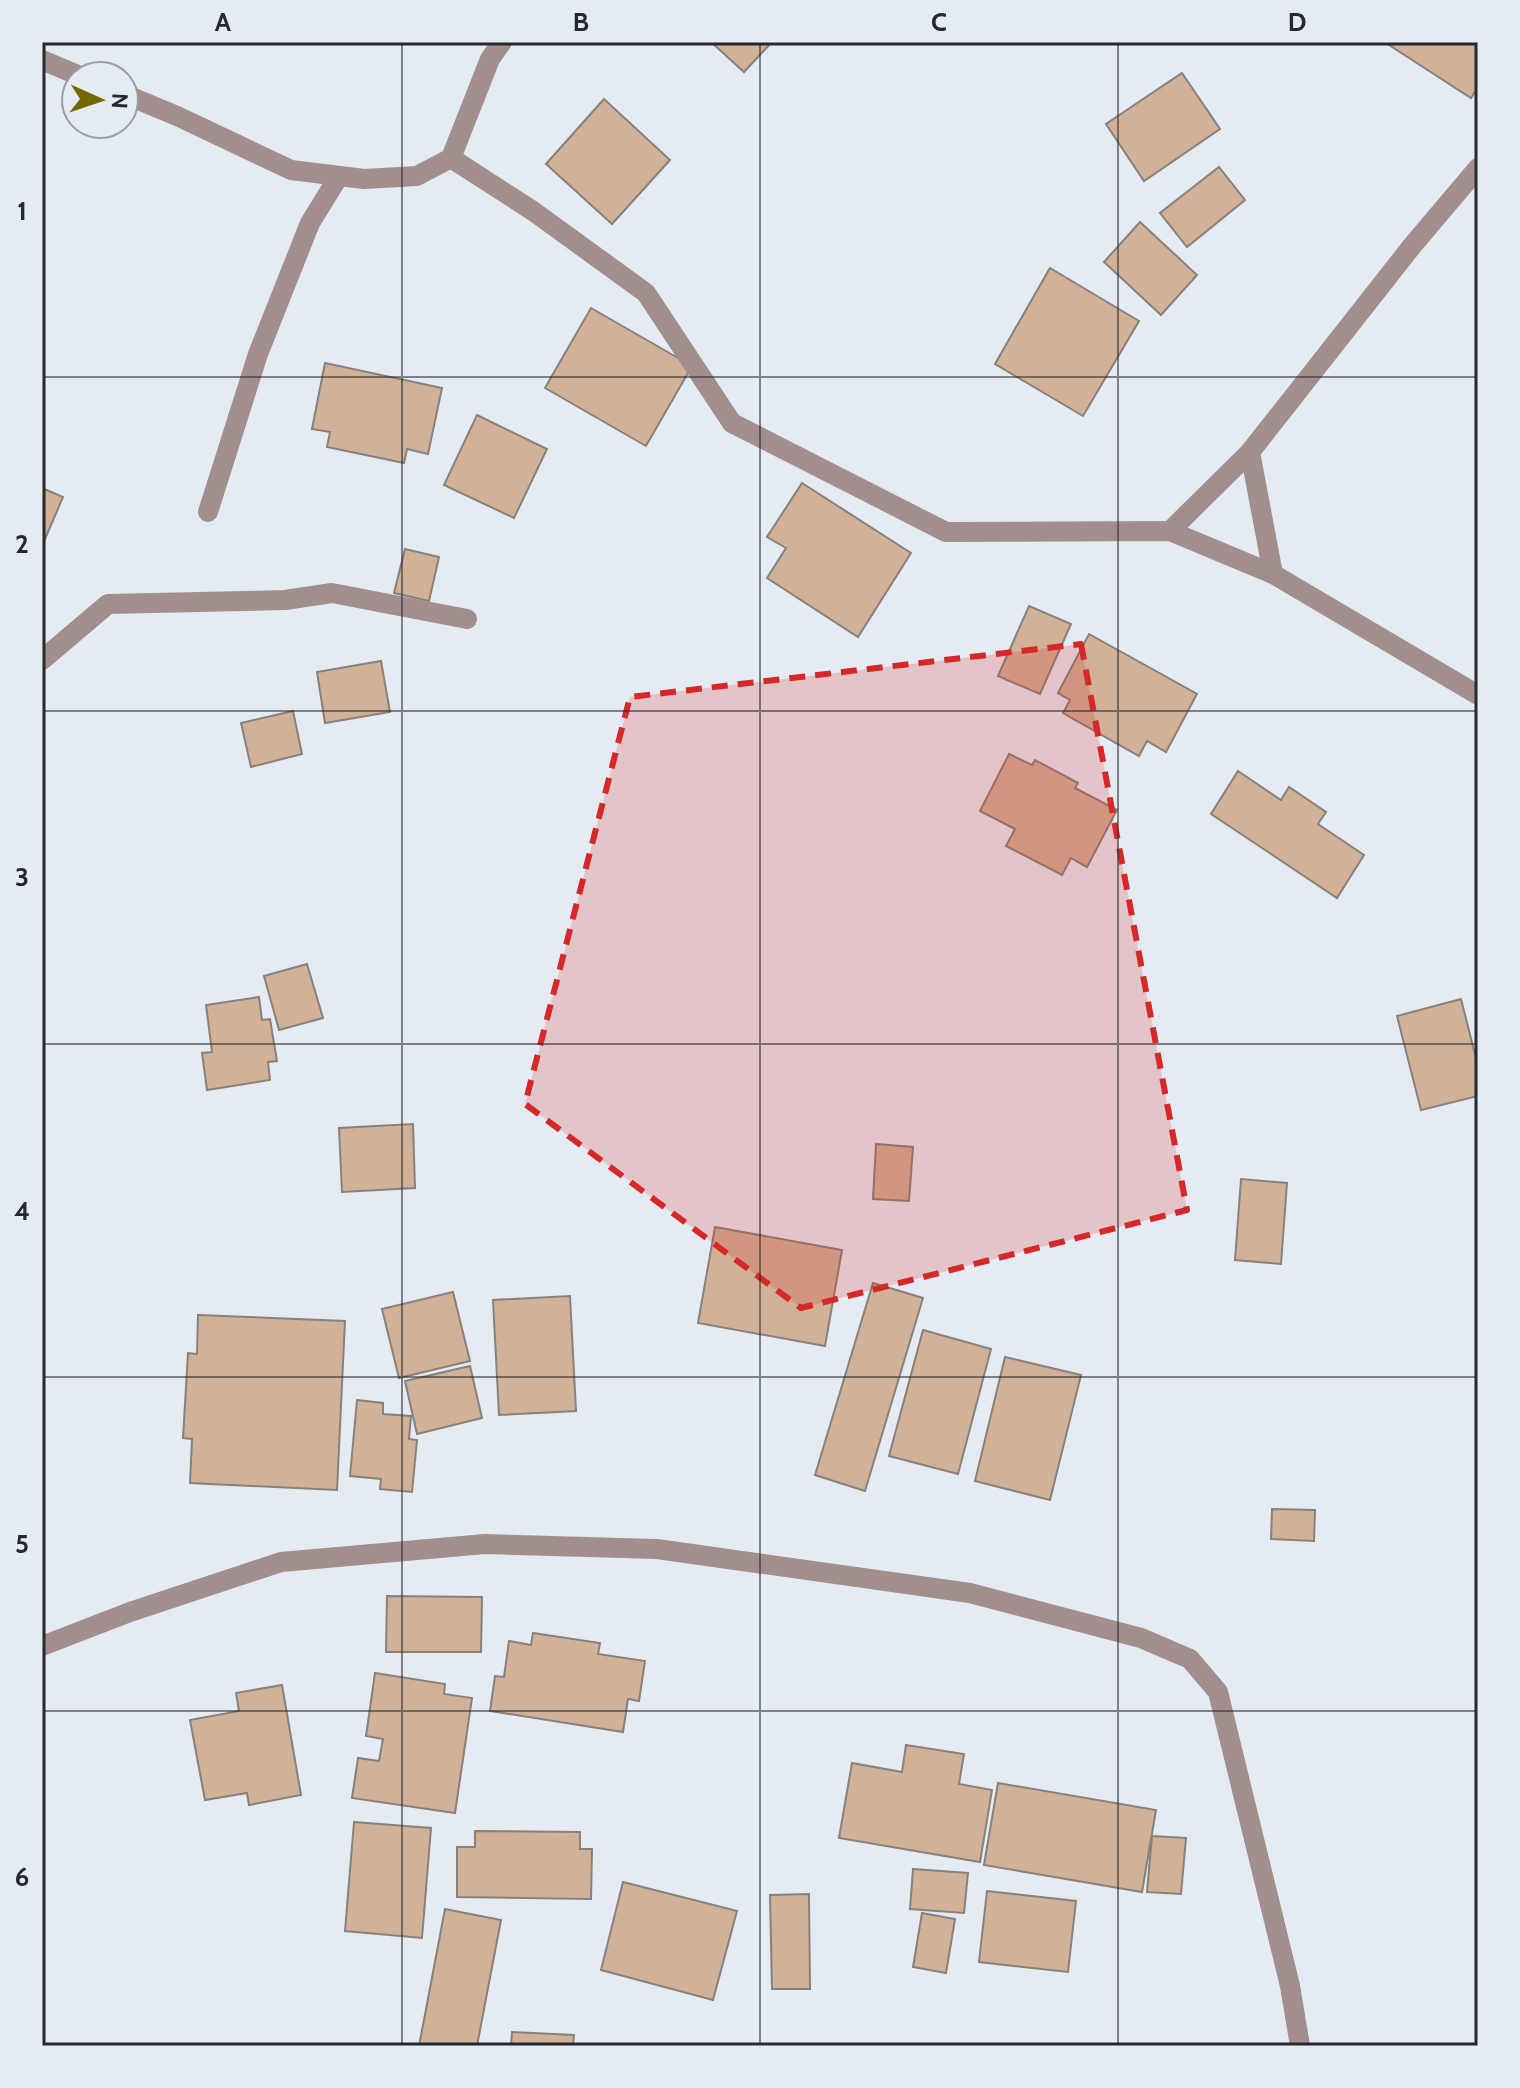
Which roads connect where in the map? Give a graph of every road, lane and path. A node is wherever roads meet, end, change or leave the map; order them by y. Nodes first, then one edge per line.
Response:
1 (502, 42) edge
2 (140, 101) edge
3 (451, 158) junction
4 (1478, 168) edge
5 (339, 176) junction
6 (1250, 452) junction
7 (208, 512) dead end
8 (1170, 531) junction
9 (1273, 574) junction
10 (467, 619) dead end
11 (42, 660) edge
12 (1478, 695) edge
13 (42, 1646) edge
14 (1300, 2046) edge

1 - 3 street
2 - 5 street
3 - 5 street
3 - 8 street
4 - 6 street
5 - 7 street
6 - 8 street
6 - 9 street
8 - 9 street
9 - 12 street
10 - 11 street
13 - 14 street

